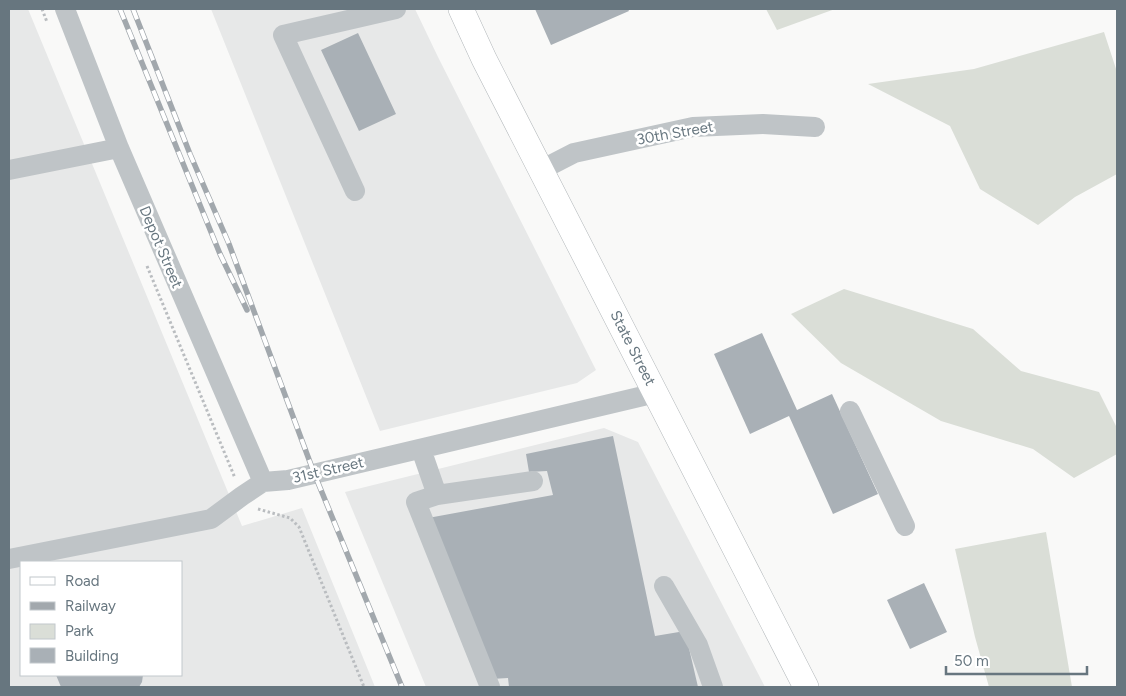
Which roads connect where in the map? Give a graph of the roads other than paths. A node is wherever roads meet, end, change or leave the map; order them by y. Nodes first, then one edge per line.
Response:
1 (65, 9) edge
2 (396, 9) edge
3 (461, 9) edge
4 (815, 127) dead end
5 (119, 148) junction
6 (9, 170) edge
7 (541, 170) junction
8 (355, 191) dead end
9 (656, 393) junction
10 (850, 411) dead end
11 (421, 449) junction
12 (533, 481) dead end
13 (263, 482) junction
14 (437, 495) junction
15 (905, 526) dead end
16 (9, 559) edge
17 (664, 586) dead end
18 (490, 687) edge
19 (713, 687) edge
20 (806, 687) edge

1 - 5 street, Depot Street
2 - 8 street
3 - 7 main road, State Street
4 - 7 street, 30th Street
5 - 6 street
5 - 13 street, Depot Street
7 - 9 main road, State Street
9 - 11 street, 31st Street
9 - 20 main road, State Street
10 - 15 street
11 - 13 street, 31st Street
11 - 14 street
12 - 14 street
13 - 16 street, 31st Street
14 - 18 street
17 - 19 street

